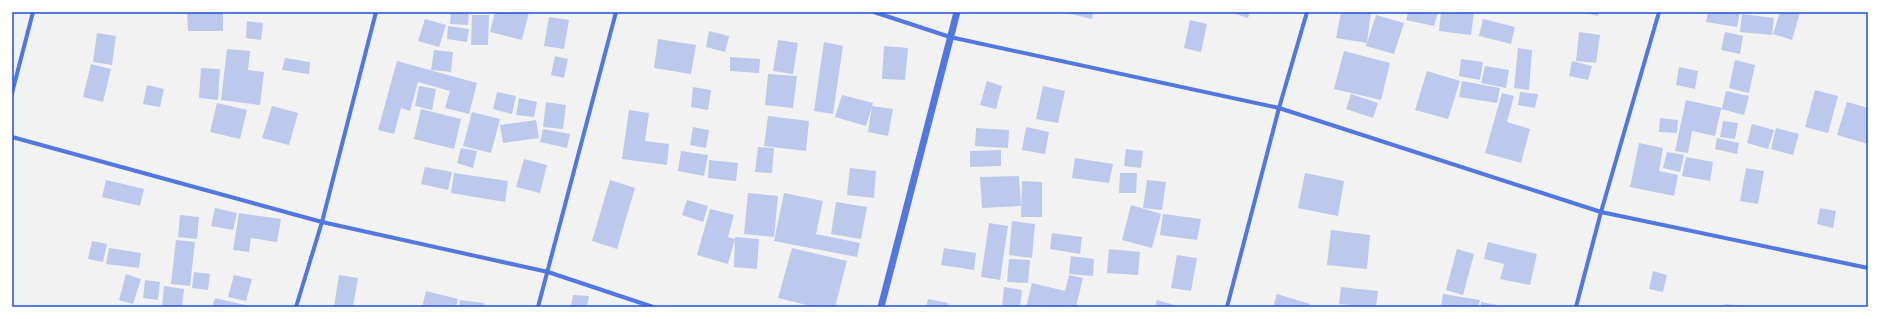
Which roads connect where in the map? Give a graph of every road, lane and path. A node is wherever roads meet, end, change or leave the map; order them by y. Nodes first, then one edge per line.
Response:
1 (33, 12) edge
2 (376, 12) edge
3 (616, 12) edge
4 (874, 12) edge
5 (957, 12) edge
6 (1307, 12) edge
7 (1659, 12) edge
8 (950, 37) junction
9 (12, 93) edge
10 (1279, 108) junction
11 (12, 137) edge
12 (1601, 212) junction
13 (322, 222) junction
14 (1868, 268) edge
15 (548, 272) junction
16 (296, 307) edge
17 (538, 307) edge
18 (653, 307) edge
19 (880, 307) edge
20 (1227, 307) edge
21 (1576, 307) edge

1 - 9 street
2 - 13 street
3 - 15 street
4 - 8 street
5 - 8 street
6 - 10 street
7 - 12 street
8 - 10 street
8 - 19 street
10 - 12 street
10 - 20 street
11 - 13 street
12 - 14 street
12 - 21 street
13 - 15 street
13 - 16 street
15 - 17 street
15 - 18 street

